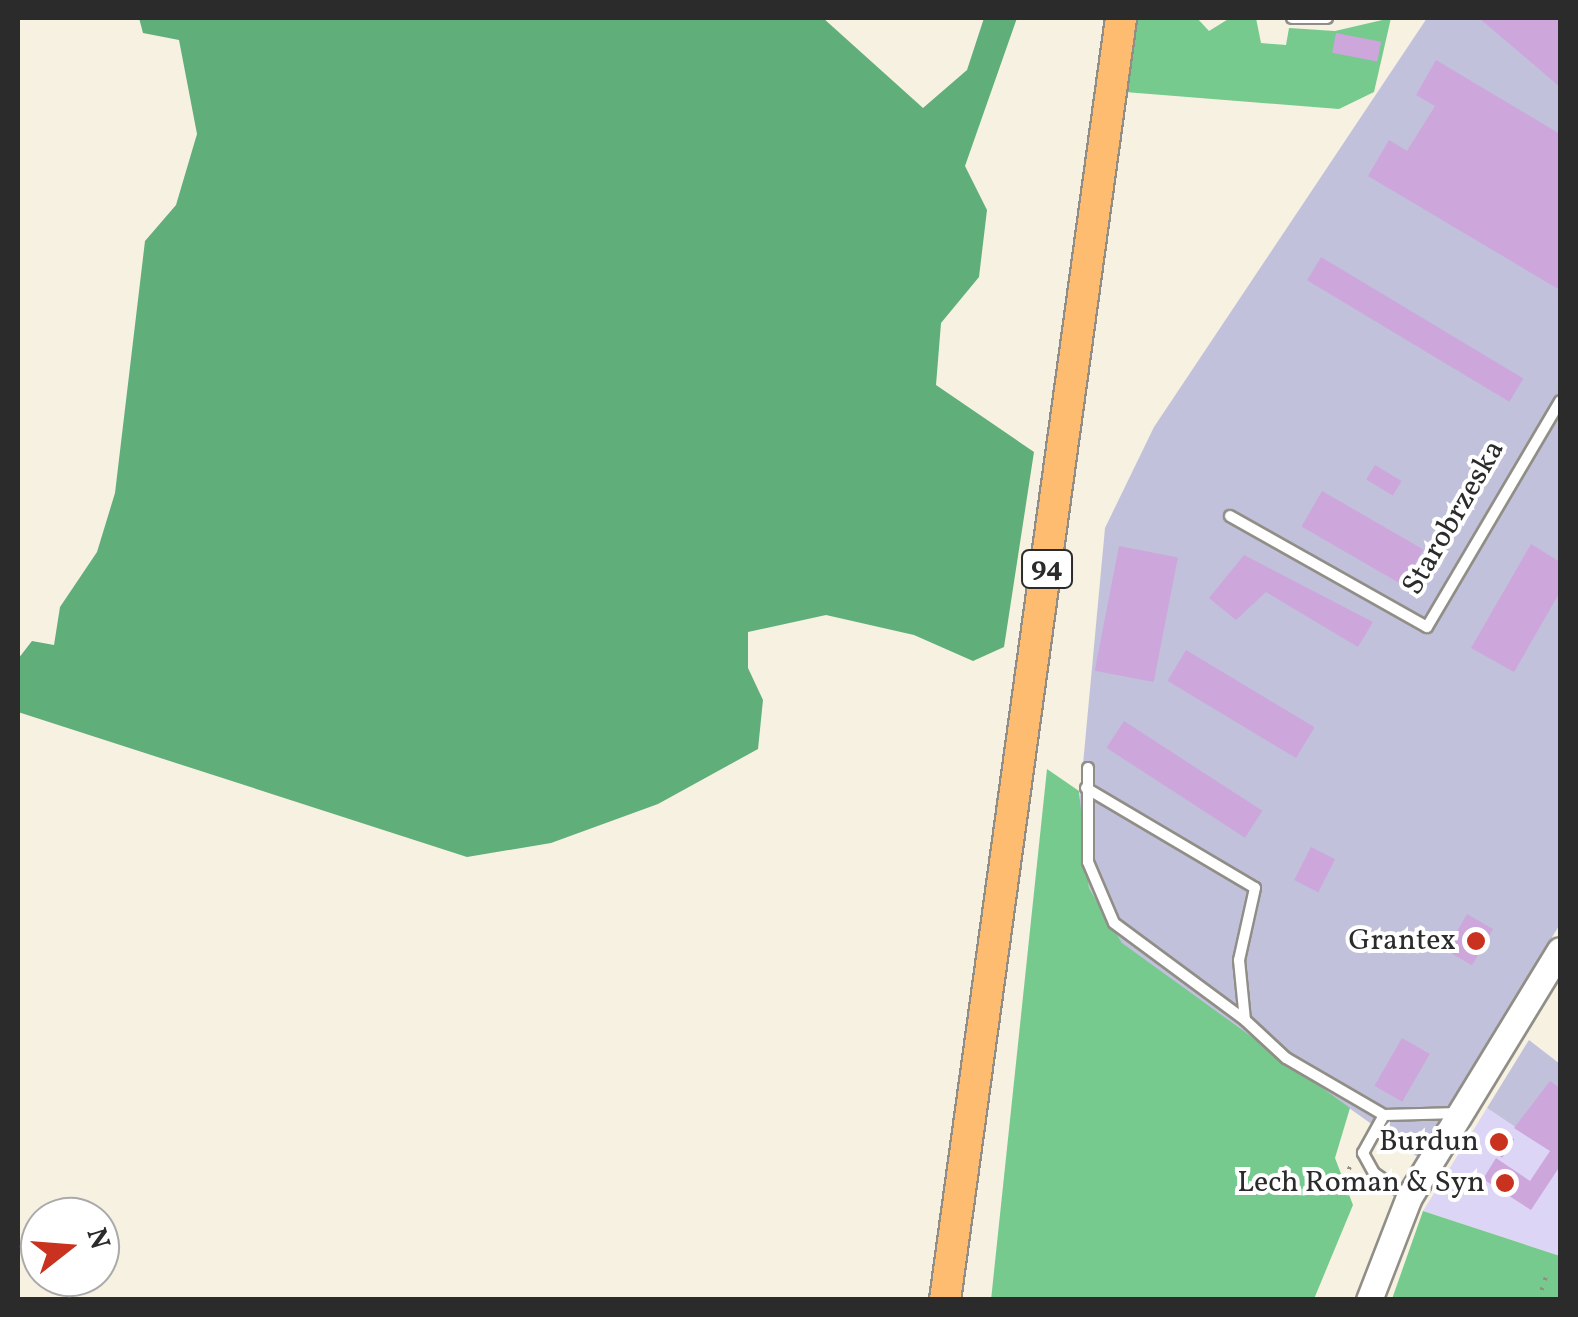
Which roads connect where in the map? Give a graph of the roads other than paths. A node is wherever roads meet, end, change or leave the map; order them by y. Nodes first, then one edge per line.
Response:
1 (1121, 18) edge
2 (1292, 18) edge
3 (1328, 18) edge
4 (1560, 401) edge
5 (1230, 516) dead end
6 (1088, 768) dead end
7 (1086, 788) junction
8 (1560, 950) edge
9 (1244, 1020) junction
10 (1460, 1113) junction
11 (1384, 1114) junction
12 (973, 1120) junction
13 (1409, 1197) junction
14 (945, 1300) edge
15 (964, 1300) edge
16 (1369, 1300) edge

1 - 12 main road, 94
2 - 3 lane
4 - 5 lane, Starobrzeska
6 - 7 lane
7 - 9 lane
7 - 9 lane
8 - 10 street
9 - 11 lane
10 - 11 lane
10 - 13 street
11 - 13 lane
12 - 14 main road, 94
12 - 15 main road, 94
13 - 16 street

